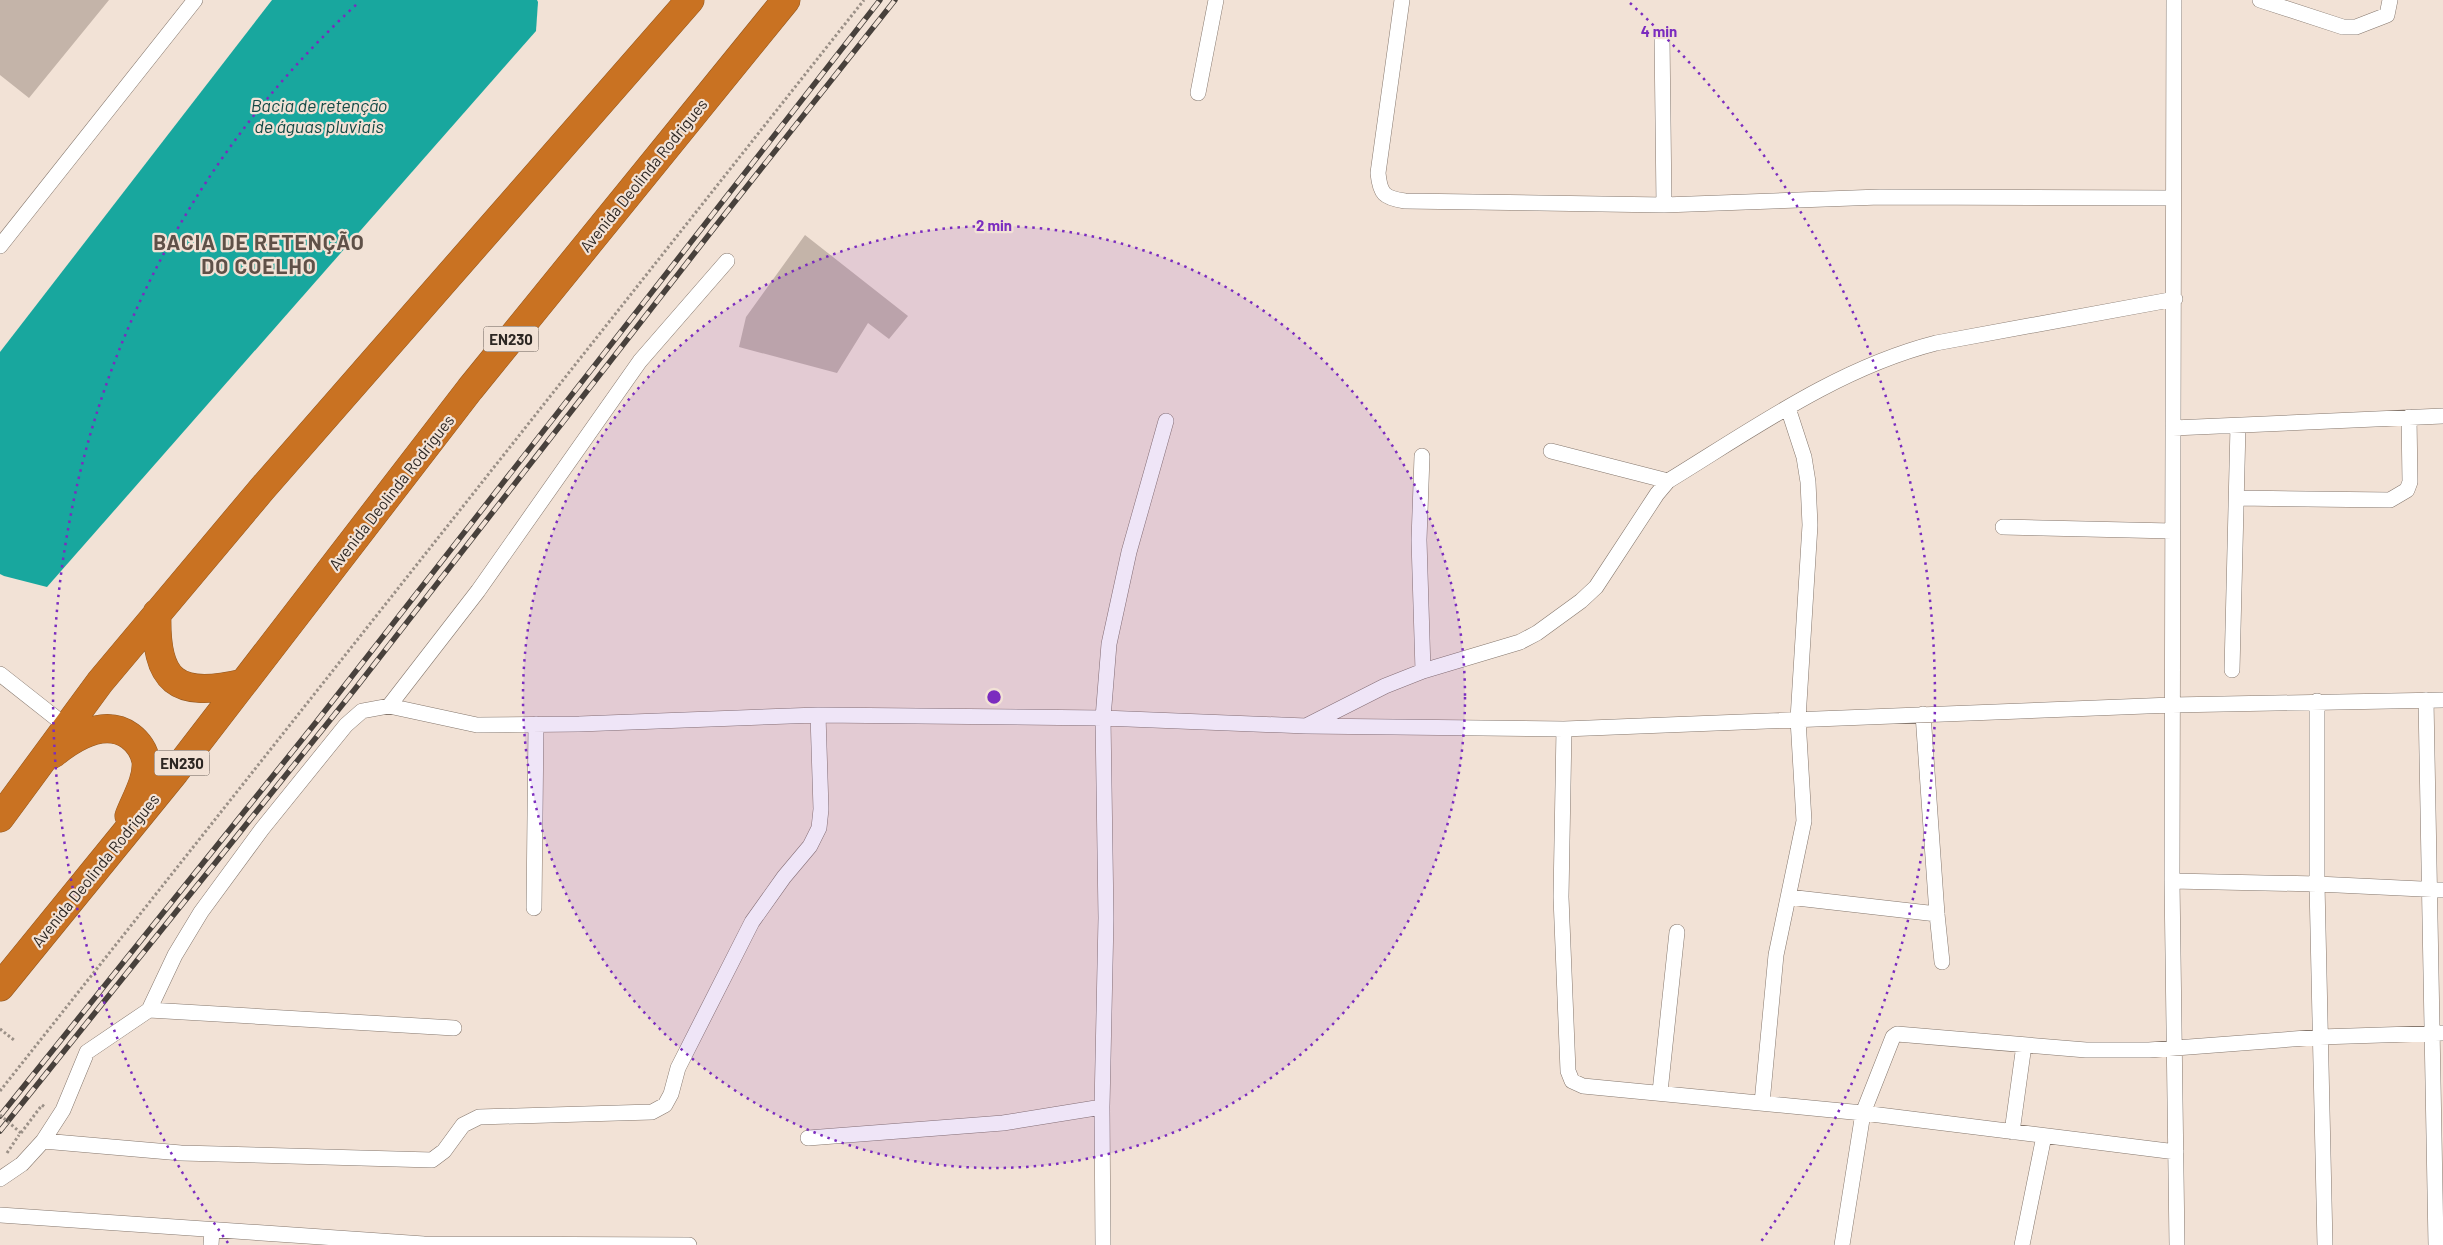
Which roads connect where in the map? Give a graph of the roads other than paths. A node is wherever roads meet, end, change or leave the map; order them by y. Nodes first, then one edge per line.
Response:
1 (195, 0) edge
2 (690, 0) edge
3 (786, 0) edge
4 (1216, 0) edge
5 (1402, 0) edge
6 (2174, 0) edge
7 (2260, 0) edge
8 (2390, 0) edge
9 (1662, 36) dead end
10 (1198, 94) dead end
11 (2173, 198) junction
12 (1664, 205) junction
13 (0, 246) edge
14 (726, 261) dead end
15 (2174, 299) junction
16 (1788, 408) junction
17 (2443, 416) edge
18 (2410, 417) junction
19 (1166, 421) dead end
20 (2238, 426) junction
21 (2173, 428) junction
22 (1551, 451) dead end
23 (1422, 456) dead end
24 (1668, 481) junction
25 (2238, 498) junction
26 (2003, 526) dead end
27 (2172, 531) junction
28 (157, 613) junction
29 (2232, 670) dead end
30 (1423, 671) junction
31 (0, 674) edge
32 (243, 683) junction
33 (2426, 700) junction
34 (2443, 700) edge
35 (2317, 701) junction
36 (2172, 705) junction
37 (388, 706) junction
38 (1923, 714) junction
39 (818, 715) junction
40 (1103, 718) junction
41 (1798, 718) junction
42 (536, 724) junction
43 (66, 726) junction
44 (1306, 726) junction
45 (1564, 729) junction
46 (33, 771) junction
47 (0, 818) edge
48 (119, 841) junction
49 (2172, 881) junction
50 (2317, 884) junction
51 (2437, 890) edge
52 (1788, 897) junction
53 (534, 908) dead end
54 (1936, 914) junction
55 (1677, 932) dead end
56 (1942, 962) dead end
57 (0, 987) edge
58 (148, 1010) junction
59 (454, 1028) dead end
60 (2437, 1033) edge
61 (2320, 1037) junction
62 (2024, 1046) junction
63 (2174, 1048) junction
64 (1660, 1092) junction
65 (1762, 1103) junction
66 (1102, 1107) junction
67 (1862, 1113) junction
68 (2012, 1132) junction
69 (2044, 1136) junction
70 (808, 1138) dead end
71 (43, 1141) junction
72 (2176, 1152) junction
73 (0, 1179) edge
74 (0, 1215) edge
75 (212, 1237) edge
76 (424, 1244) edge
77 (689, 1245) edge
78 (1103, 1245) edge
79 (1842, 1245) edge
80 (2022, 1245) edge
81 (2177, 1245) edge
82 (2325, 1245) edge
83 (2436, 1245) edge

1 - 13 street
2 - 28 highway
3 - 32 highway, Avenida Deolinda Rodrigues / EN230
4 - 10 street
5 - 12 street
6 - 11 street
7 - 8 street
9 - 12 street
11 - 12 street
11 - 15 street
14 - 37 street
15 - 16 street
15 - 21 street
16 - 24 street
16 - 41 street
17 - 18 street
18 - 20 street
18 - 25 street
19 - 40 street
20 - 21 street
20 - 25 street
21 - 27 street
22 - 24 street
23 - 30 street
24 - 30 street
25 - 29 street
26 - 27 street
27 - 36 street
28 - 32 highway
28 - 43 highway
30 - 44 street
31 - 43 street
32 - 48 highway, Avenida Deolinda Rodrigues / EN230
33 - 34 street
33 - 35 street
33 - 51 street
35 - 36 street
35 - 50 street
36 - 38 street
36 - 49 street
37 - 42 street
37 - 58 street
38 - 41 street
38 - 54 street
39 - 40 street
39 - 42 street
39 - 71 street
40 - 44 street
40 - 66 street
41 - 45 street
41 - 52 street
42 - 53 street
43 - 46 highway
44 - 45 street
45 - 64 street
46 - 47 highway
46 - 48 highway
48 - 57 highway, Avenida Deolinda Rodrigues / EN230
49 - 50 street
49 - 63 street
50 - 51 street
50 - 61 street
51 - 60 street
52 - 54 street
52 - 65 street
54 - 56 street
55 - 64 street
58 - 59 street
58 - 71 street
60 - 61 street
60 - 83 street
61 - 63 street
61 - 82 street
62 - 63 street
62 - 67 street
62 - 68 street
63 - 72 street
64 - 65 street
65 - 67 street
66 - 70 street
66 - 78 street
67 - 68 street
67 - 79 street
68 - 69 street
69 - 72 street
69 - 80 street
71 - 73 street
72 - 81 street
74 - 75 street
75 - 76 street
76 - 77 street

